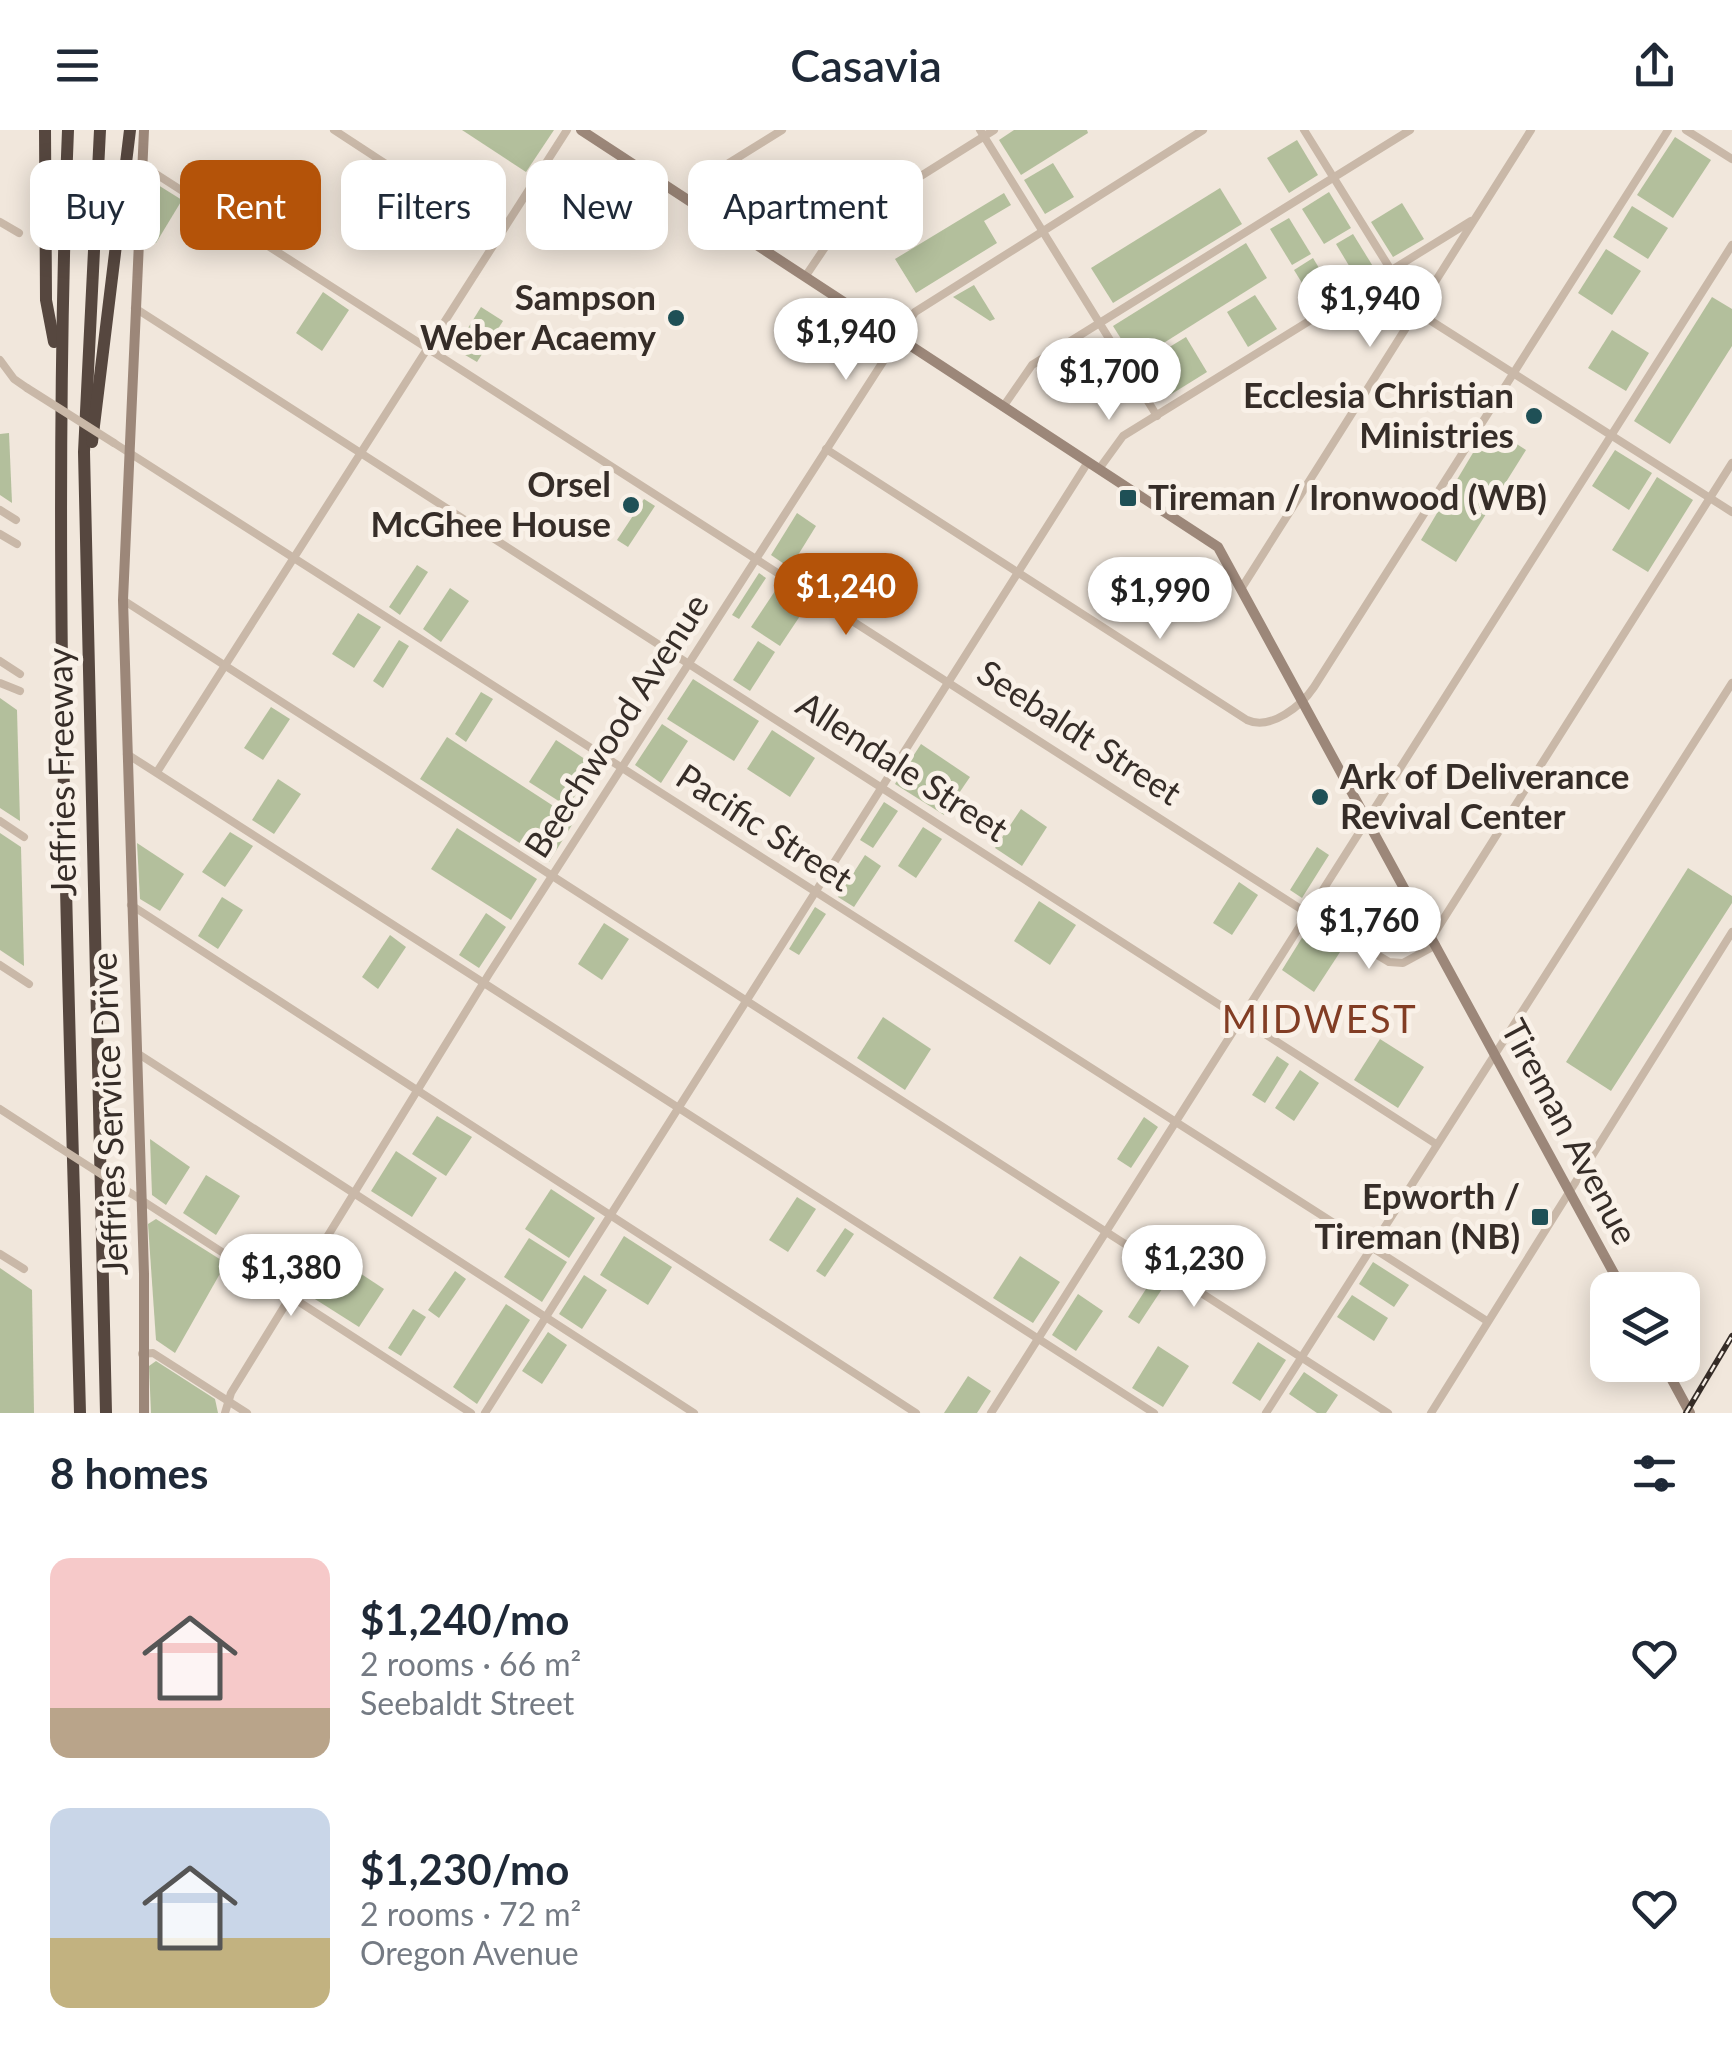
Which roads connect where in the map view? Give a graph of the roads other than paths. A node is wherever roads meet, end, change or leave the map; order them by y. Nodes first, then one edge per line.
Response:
1 (45, 130) edge
2 (68, 130) edge
3 (100, 130) edge
4 (130, 130) edge
5 (144, 130) edge
6 (334, 130) edge
7 (567, 130) edge
8 (581, 130) edge
9 (782, 130) edge
10 (994, 130) edge
11 (1203, 130) edge
12 (1304, 130) edge
13 (1410, 130) edge
14 (1532, 130) edge
15 (1668, 130) edge
16 (1686, 130) edge
17 (982, 133) edge
18 (597, 134) edge
19 (1732, 159) edge
20 (142, 160) edge
21 (380, 160) edge
22 (734, 160) edge
23 (160, 176) edge
24 (1333, 178) junction
25 (688, 199) edge
26 (1476, 218) junction
27 (0, 222) edge
28 (506, 227) edge
29 (1042, 230) junction
30 (18, 233) dead end
31 (1732, 245) edge
32 (138, 250) edge
33 (491, 250) edge
34 (764, 250) edge
35 (1390, 271) junction
36 (805, 277) junction
37 (135, 308) junction
38 (1417, 312) junction
39 (1100, 323) junction
40 (898, 338) junction
41 (430, 347) junction
42 (0, 360) edge
43 (58, 368) junction
44 (1513, 373) junction
45 (14, 379) junction
46 (0, 380) edge
47 (1004, 407) junction
48 (1157, 416) junction
49 (1612, 435) junction
50 (826, 449) junction
51 (129, 453) junction
52 (362, 454) junction
53 (1088, 462) junction
54 (1732, 464) edge
55 (1099, 469) junction
56 (86, 494) junction
57 (1710, 498) junction
58 (0, 510) edge
59 (1732, 512) edge
60 (16, 520) dead end
61 (0, 534) edge
62 (16, 544) dead end
63 (294, 557) junction
64 (757, 558) junction
65 (1018, 572) junction
66 (1242, 589) junction
67 (123, 600) junction
68 (0, 661) edge
69 (690, 664) junction
70 (225, 666) junction
71 (20, 674) dead end
72 (948, 682) junction
73 (1732, 683) edge
74 (0, 684) edge
75 (20, 691) dead end
76 (1304, 702) junction
77 (125, 752) junction
78 (622, 769) junction
79 (157, 772) junction
80 (882, 787) junction
81 (1367, 818) junction
82 (0, 821) edge
83 (24, 836) dead end
84 (552, 876) junction
85 (813, 892) junction
86 (131, 906) junction
87 (1307, 913) junction
88 (1732, 932) edge
89 (1434, 941) junction
90 (0, 965) edge
91 (29, 984) dead end
92 (484, 984) junction
93 (744, 999) junction
94 (1240, 1018) junction
95 (1495, 1053) junction
96 (137, 1054) junction
97 (421, 1092) junction
98 (676, 1106) junction
99 (0, 1109) edge
100 (1174, 1124) junction
101 (1436, 1144) junction
102 (1569, 1190) junction
103 (356, 1195) junction
104 (137, 1198) junction
105 (610, 1215) junction
106 (1106, 1231) junction
107 (1370, 1247) junction
108 (0, 1254) edge
109 (24, 1269) dead end
110 (1614, 1272) edge
111 (292, 1298) junction
112 (546, 1318) junction
113 (1487, 1320) junction
114 (1038, 1338) junction
115 (142, 1354) junction
116 (1302, 1357) junction
117 (1673, 1382) edge
118 (228, 1401) junction
119 (80, 1413) edge
120 (106, 1413) edge
121 (144, 1413) edge
122 (225, 1413) edge
123 (247, 1413) edge
124 (471, 1413) edge
125 (485, 1413) edge
126 (694, 1413) edge
127 (916, 1413) edge
128 (991, 1413) edge
129 (1154, 1413) edge
130 (1266, 1413) edge
131 (1388, 1413) edge
132 (1432, 1413) edge
133 (1690, 1413) edge

1 - 43 highway
2 - 43 highway, Jeffries Freeway
3 - 56 highway, Jeffries Freeway
4 - 56 highway
5 - 20 street, Jeffries Service Drive
6 - 21 street
7 - 28 street
8 - 18 street, Tireman Avenue
9 - 22 street
10 - 17 street
11 - 29 street, Beechwood Avenue
12 - 24 street
13 - 24 street
14 - 26 street
15 - 44 street
16 - 19 street
17 - 29 street
17 - 36 street
18 - 25 street, Tireman Avenue
23 - 41 street, Seebaldt Street
24 - 35 street
24 - 39 street
26 - 35 street
26 - 38 street
27 - 30 street
29 - 39 street
29 - 40 street, Beechwood Avenue
31 - 49 street
32 - 37 street, Jeffries Service Drive
33 - 41 street
34 - 36 street, Tireman Avenue
35 - 38 street
35 - 48 street
36 - 40 street, Tireman Avenue
37 - 51 street, Jeffries Service Drive
37 - 52 street, Allendale Street
38 - 44 street
38 - 66 street
39 - 47 street
39 - 48 street
40 - 47 street, Tireman Avenue
40 - 50 street, Beechwood Avenue
41 - 52 street
41 - 64 street, Seebaldt Street
42 - 45 street, Pacific Street
43 - 119 highway, Jeffries Freeway
44 - 49 street
44 - 76 street
45 - 46 street
45 - 51 street, Pacific Street, bridge
47 - 53 street, Tireman Avenue
48 - 55 street
49 - 57 street
49 - 81 street
50 - 64 street, Beechwood Avenue
50 - 65 street
51 - 63 street, Pacific Street
51 - 67 street, Jeffries Service Drive
52 - 63 street
52 - 69 street, Allendale Street
53 - 55 street, Tireman Avenue
53 - 65 street
54 - 57 street
55 - 66 street, Tireman Avenue
56 - 120 highway, Jeffries Freeway
57 - 59 street
57 - 89 street
58 - 60 street
61 - 62 street
63 - 70 street
63 - 78 street, Pacific Street
64 - 69 street, Beechwood Avenue
64 - 72 street, Seebaldt Street
65 - 72 street
65 - 76 street
66 - 76 street, Tireman Avenue
67 - 70 street
67 - 77 street, Jeffries Service Drive
68 - 71 street
69 - 78 street, Beechwood Avenue
69 - 80 street, Allendale Street
70 - 79 street
70 - 84 street
72 - 80 street
72 - 87 street, Seebaldt Street
73 - 95 street
74 - 75 street
76 - 81 street, Tireman Avenue
77 - 79 street
77 - 86 street, Jeffries Service Drive
78 - 84 street, Beechwood Avenue
78 - 85 street, Pacific Street
79 - 92 street
80 - 85 street
80 - 94 street, Allendale Street
81 - 87 street
81 - 89 street, Tireman Avenue
82 - 83 street
84 - 92 street, Beechwood Avenue
84 - 93 street
85 - 93 street
85 - 100 street, Pacific Street
86 - 96 street, Jeffries Service Drive
86 - 97 street
87 - 89 street, Seebaldt Street
87 - 94 street
88 - 102 street
89 - 95 street, Tireman Avenue
90 - 91 street
92 - 97 street, Beechwood Avenue
92 - 98 street
93 - 98 street
93 - 106 street
94 - 100 street
94 - 101 street, Allendale Street
95 - 101 street
95 - 102 street, Tireman Avenue
96 - 103 street
96 - 104 street, Jeffries Service Drive
97 - 103 street, Beechwood Avenue
97 - 105 street
98 - 105 street
98 - 114 street
99 - 104 street, bridge
100 - 106 street
100 - 107 street, Pacific Street
101 - 107 street
102 - 110 street, Tireman Avenue
102 - 113 street
103 - 111 street, Beechwood Avenue
103 - 112 street
104 - 111 street
104 - 115 street, Jeffries Service Drive
105 - 112 street
105 - 127 street
106 - 114 street
106 - 116 street
107 - 113 street, Pacific Street
107 - 116 street
108 - 109 street
111 - 118 street, Beechwood Avenue
111 - 124 street
112 - 125 street
112 - 126 street
113 - 132 street
114 - 128 street
114 - 129 street
115 - 118 street
115 - 121 street, Jeffries Service Drive
116 - 130 street
116 - 131 street
117 - 133 street
118 - 122 street, Beechwood Avenue
118 - 123 street

